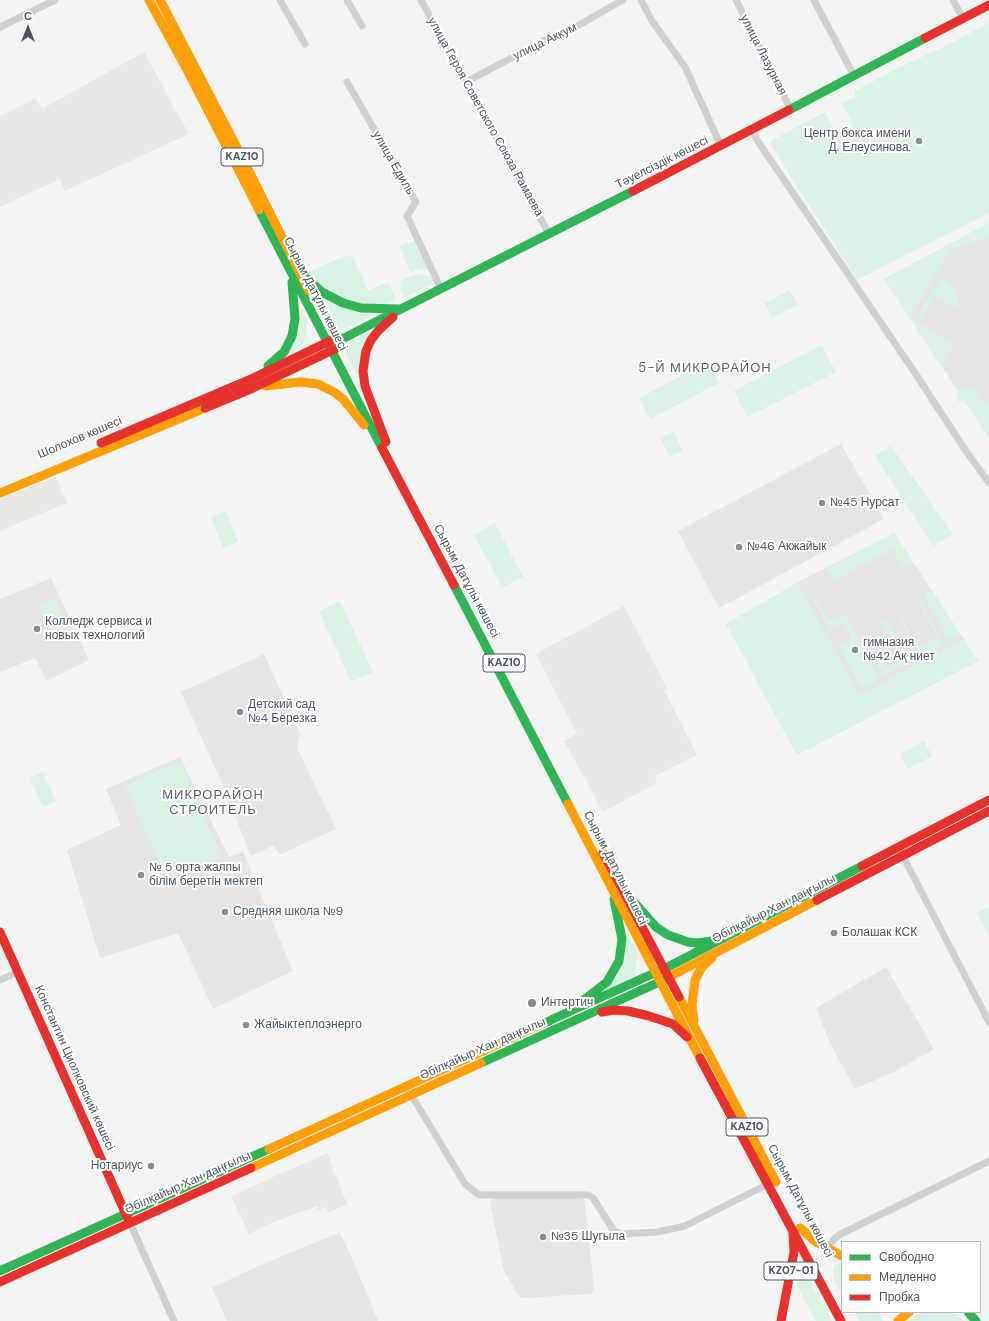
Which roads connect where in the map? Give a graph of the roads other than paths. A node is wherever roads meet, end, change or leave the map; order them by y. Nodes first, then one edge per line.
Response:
1 (55, 0) edge
2 (149, 0) edge
3 (160, 0) edge
4 (280, 0) edge
5 (346, 0) edge
6 (421, 0) edge
7 (623, 0) edge
8 (640, 0) edge
9 (736, 0) edge
10 (814, 0) edge
11 (953, 0) edge
12 (989, 5) edge
13 (963, 19) junction
14 (362, 26) dead end
15 (0, 27) edge
16 (305, 44) dead end
17 (854, 76) junction
18 (347, 82) dead end
19 (466, 82) junction
20 (791, 110) junction
21 (752, 130) junction
22 (721, 146) junction
23 (549, 234) junction
24 (295, 273) junction
25 (441, 289) junction
26 (401, 309) junction
27 (332, 345) junction
28 (251, 384) junction
29 (383, 443) junction
30 (989, 483) edge
31 (0, 485) edge
32 (0, 493) edge
33 (989, 800) edge
34 (989, 811) edge
35 (901, 852) junction
36 (616, 887) junction
37 (0, 932) edge
38 (728, 941) junction
39 (664, 969) junction
40 (18, 972) junction
41 (655, 973) junction
42 (669, 977) junction
43 (0, 980) edge
44 (660, 982) junction
45 (587, 1015) junction
46 (558, 1018) junction
47 (989, 1022) edge
48 (694, 1026) junction
49 (691, 1040) junction
50 (403, 1088) junction
51 (410, 1095) junction
52 (989, 1161) edge
53 (771, 1182) junction
54 (128, 1218) junction
55 (797, 1230) junction
56 (827, 1249) junction
57 (841, 1256) edge
58 (0, 1271) edge
59 (0, 1282) edge
60 (841, 1305) edge
61 (909, 1313) edge
62 (174, 1321) edge
63 (781, 1321) edge
64 (841, 1321) edge
65 (898, 1321) edge

1 - 15 street
2 - 24 main road, Сырым Датұлы көшесі / KAZ10
3 - 24 main road, Сырым Датұлы көшесі / KAZ10
4 - 16 street
5 - 14 street
6 - 19 street, улица Героя Советского Союза Рамаева
7 - 19 street, улица Аккум
8 - 22 street
9 - 20 street, улица Лазурная
10 - 17 street
11 - 13 street
12 - 13 main road, Тәуелсіздік көшесі
13 - 17 main road, Тәуелсіздік көшесі
17 - 20 main road, Тәуелсіздік көшесі
18 - 25 street, улица Едиль
19 - 23 street, улица Героя Советского Союза Рамаева
20 - 21 main road, Тәуелсіздік көшесі
21 - 22 main road, Тәуелсіздік көшесі
21 - 30 street
22 - 23 main road, Тәуелсіздік көшесі
23 - 25 main road, Тәуелсіздік көшесі
24 - 26 main road
24 - 27 main road, Сырым Датұлы көшесі / KAZ10
24 - 28 main road
25 - 26 main road, Тәуелсіздік көшесі
26 - 27 main road, Тәуелсіздік көшесі
26 - 29 main road
27 - 28 main road
27 - 29 main road, Сырым Датұлы көшесі / KAZ10
28 - 29 main road
28 - 31 main road, Шолохов көшесі
28 - 32 main road, Шолохов көшесі
29 - 36 main road, Сырым Датұлы көшесі / KAZ10
33 - 35 main road, Әбілқайыр Хан даңғылы
34 - 35 main road, Әбілқайыр Хан даңғылы
35 - 38 main road, Әбілқайыр Хан даңғылы
35 - 47 street
36 - 38 main road
36 - 39 main road, Сырым Датұлы көшесі / KAZ10
36 - 41 main road, Сырым Датұлы көшесі / KAZ10
36 - 46 main road
37 - 40 main road, Константин Циолковский көшесі
38 - 39 main road, Әбілқайыр Хан даңғылы
38 - 42 main road, Әбілқайыр Хан даңғылы
38 - 48 main road
39 - 41 main road, Әбілқайыр Хан даңғылы
39 - 42 main road, Сырым Датұлы көшесі / KAZ10
40 - 43 street
40 - 54 main road, Константин Циолковский көшесі
41 - 44 main road, Сырым Датұлы көшесі / KAZ10
41 - 46 main road, Әбілқайыр Хан даңғылы
42 - 44 main road, Әбілқайыр Хан даңғылы
42 - 48 main road, Сырым Датұлы көшесі / KAZ10
44 - 45 main road, Әбілқайыр Хан даңғылы
44 - 49 main road, Сырым Датұлы көшесі / KAZ10
45 - 49 main road
45 - 51 main road, Әбілқайыр Хан даңғылы
46 - 50 main road, Әбілқайыр Хан даңғылы
48 - 53 main road, Сырым Датұлы көшесі / KAZ10
49 - 53 main road, Сырым Датұлы көшесі / KAZ10
50 - 51 street
50 - 54 main road, Әбілқайыр Хан даңғылы
51 - 53 street
51 - 54 main road, Әбілқайыр Хан даңғылы
52 - 56 street
53 - 55 main road, Сырым Датұлы көшесі / KAZ10
54 - 58 main road, Әбілқайыр Хан даңғылы
54 - 59 main road, Әбілқайыр Хан даңғылы
54 - 62 street
55 - 56 main road, KZ07-01
55 - 60 main road, Сырым Датұлы көшесі / KAZ10
55 - 63 main road, KZ07-01
55 - 64 main road, Сырым Датұлы көшесі / KAZ10
56 - 57 main road, KZ07-01
61 - 65 main road

